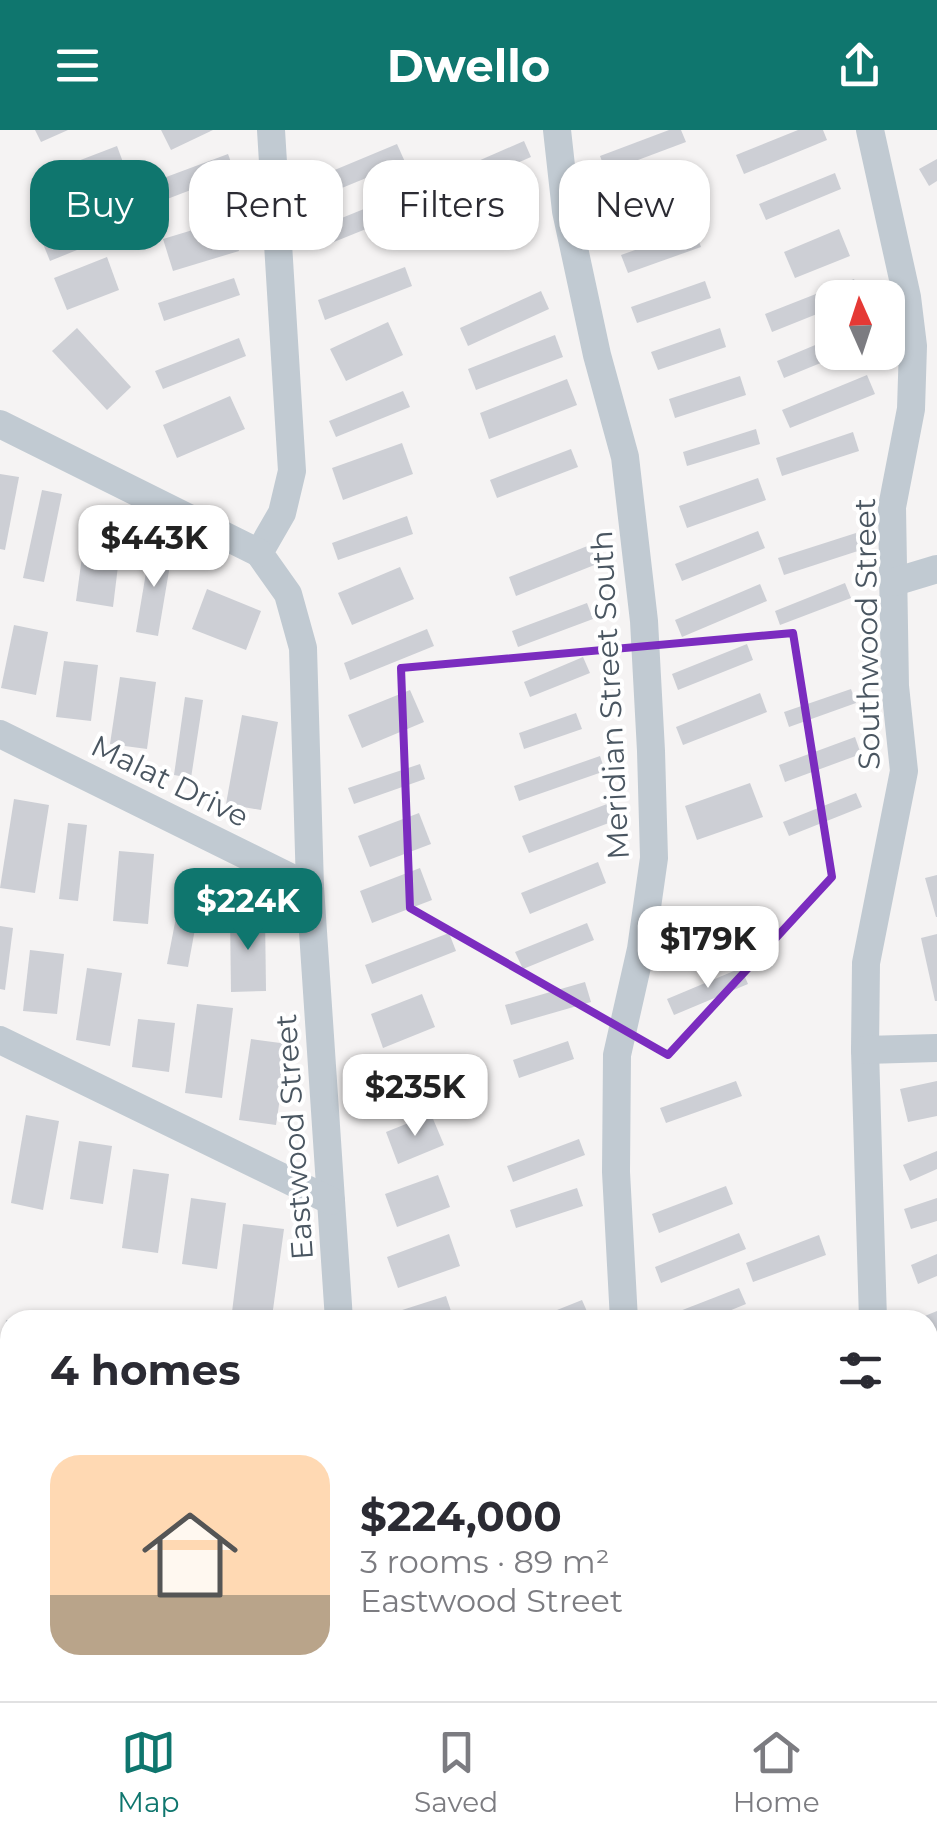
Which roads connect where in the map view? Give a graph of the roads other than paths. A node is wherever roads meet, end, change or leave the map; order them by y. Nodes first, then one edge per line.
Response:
1 (271, 130) edge
2 (557, 130) edge
3 (870, 130) edge
4 (0, 424) edge
5 (259, 552) junction
6 (937, 570) edge
7 (894, 582) junction
8 (0, 734) edge
9 (310, 888) junction
10 (0, 1040) edge
11 (937, 1048) edge
12 (865, 1050) junction
13 (331, 1201) junction
14 (338, 1310) edge
15 (623, 1310) edge
16 (873, 1310) edge

1 - 5 street
2 - 15 street, Meridian Street South
3 - 7 street, Southwood Street
4 - 5 street
5 - 9 street, Eastwood Street
6 - 7 street
7 - 12 street, Southwood Street
8 - 9 street, Malat Drive
9 - 13 street, Eastwood Street
10 - 13 street
11 - 12 street
12 - 16 street, Southwood Street
13 - 14 street, Eastwood Street

